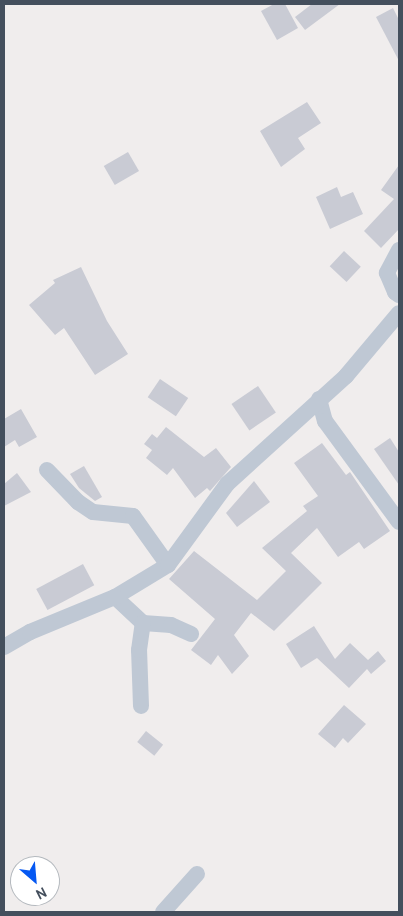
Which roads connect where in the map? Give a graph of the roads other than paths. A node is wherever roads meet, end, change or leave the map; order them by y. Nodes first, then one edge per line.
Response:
1 (399, 250) edge
2 (399, 295) edge
3 (399, 313) edge
4 (319, 399) junction
5 (47, 470) dead end
6 (399, 522) edge
7 (168, 565) junction
8 (115, 597) junction
9 (143, 623) junction
10 (191, 634) dead end
11 (4, 647) edge
12 (141, 706) dead end
13 (197, 874) dead end
14 (163, 912) edge

1 - 2 street
3 - 4 street
4 - 6 street
4 - 7 street
5 - 7 street
7 - 8 street
8 - 9 street
8 - 11 street
9 - 10 street
9 - 12 street
13 - 14 street

